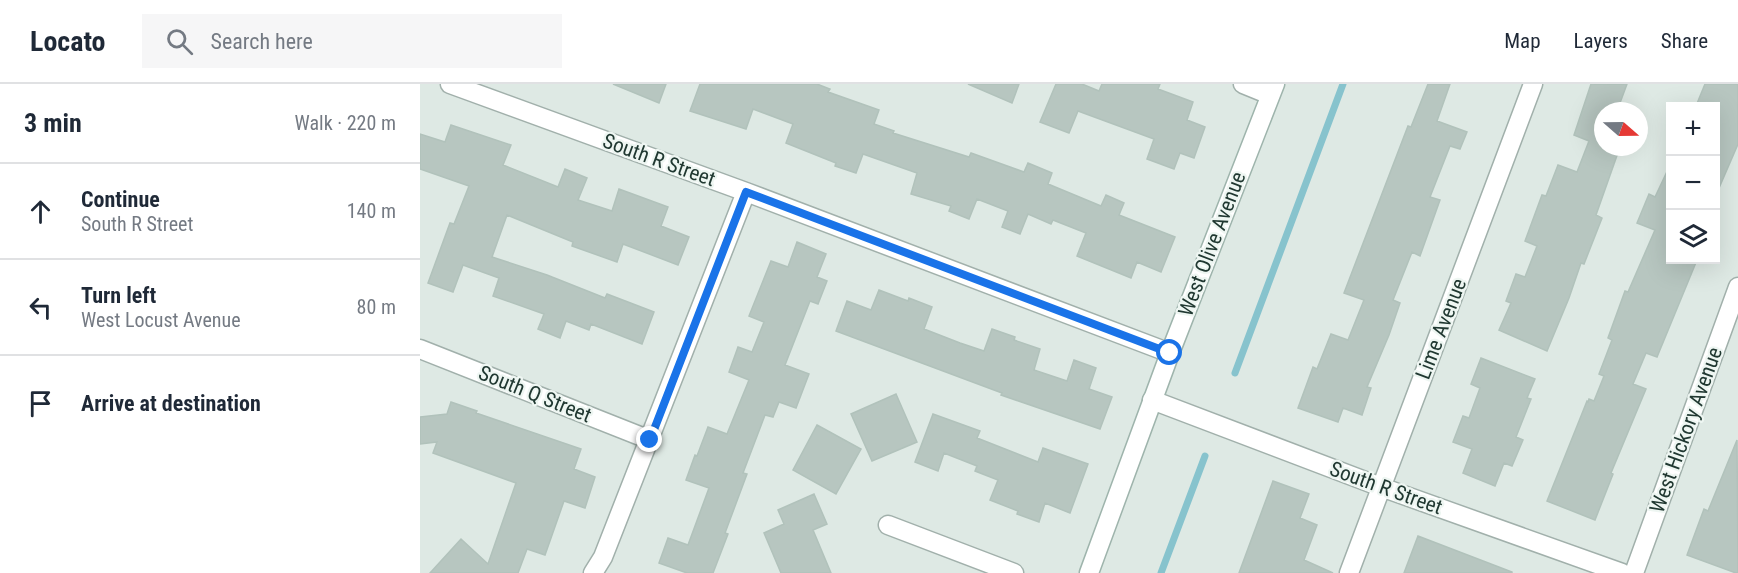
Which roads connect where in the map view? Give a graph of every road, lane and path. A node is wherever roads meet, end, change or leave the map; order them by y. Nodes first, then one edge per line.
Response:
1 (450, 84) edge
2 (1243, 84) edge
3 (1533, 84) edge
4 (1272, 89) edge
5 (746, 192) junction
6 (1738, 287) edge
7 (420, 349) edge
8 (1170, 353) junction
9 (1152, 400) junction
10 (650, 440) junction
11 (1381, 487) junction
12 (888, 525) dead end
13 (592, 573) edge
14 (1014, 573) edge
15 (1089, 573) edge
16 (1349, 573) edge
17 (1622, 573) edge
18 (1634, 573) edge

1 - 5 street, South R Street
2 - 4 street
3 - 11 street, Lime Avenue
4 - 8 street, West Olive Avenue
5 - 8 street, South R Street
5 - 10 street
6 - 18 street, West Hickory Avenue
7 - 10 street, South Q Street
8 - 9 street, West Olive Avenue
9 - 11 street, South R Street
9 - 15 street, West Olive Avenue
10 - 13 street
11 - 16 street, Lime Avenue
11 - 17 street, South R Street
12 - 14 street

